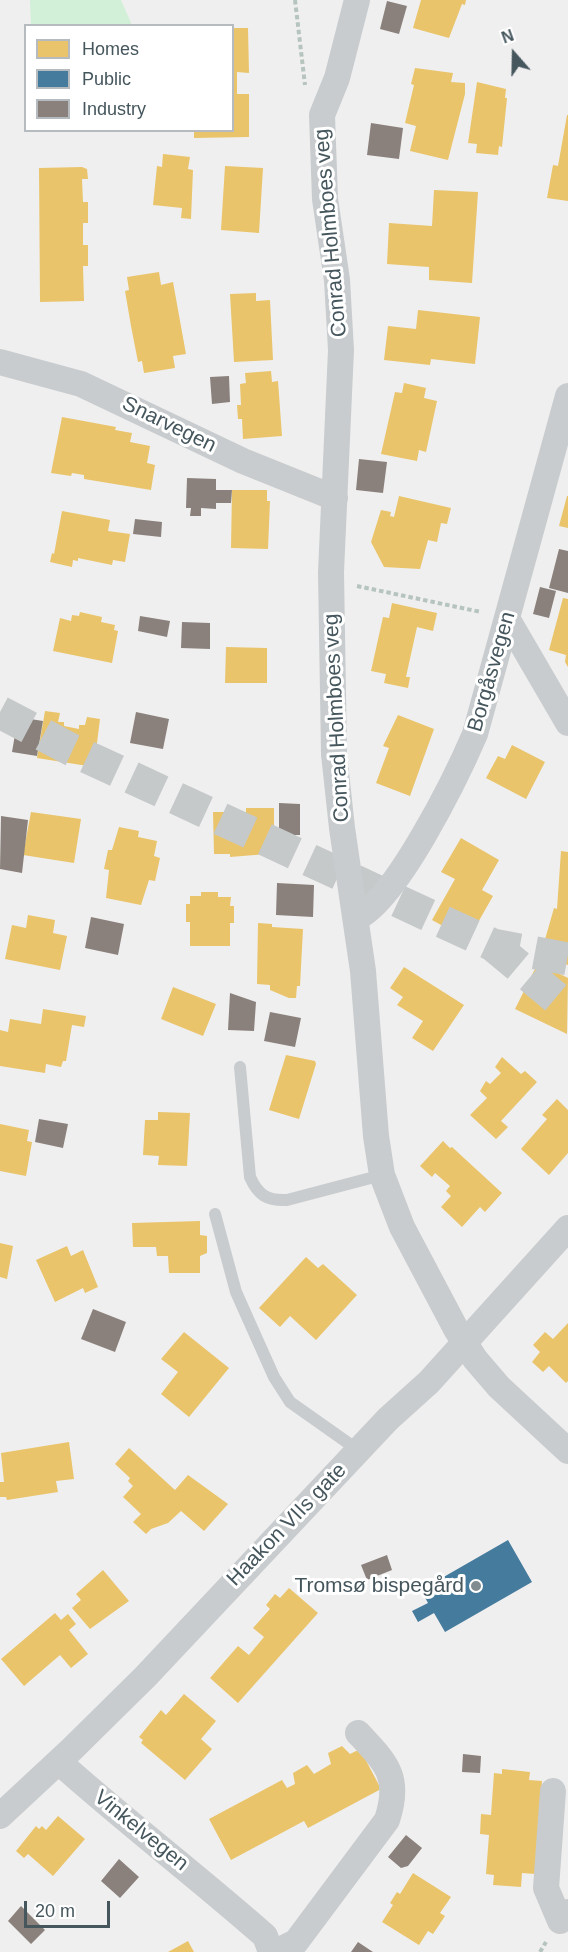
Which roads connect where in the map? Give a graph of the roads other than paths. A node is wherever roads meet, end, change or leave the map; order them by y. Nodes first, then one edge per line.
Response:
1 (357, 0) edge
2 (0, 362) edge
3 (568, 396) edge
4 (335, 498) junction
5 (508, 620) junction
6 (568, 723) edge
7 (356, 918) junction
8 (240, 1067) dead end
9 (382, 1175) junction
10 (215, 1214) dead end
11 (568, 1228) edge
12 (465, 1342) junction
13 (358, 1450) junction
14 (568, 1451) edge
15 (358, 1733) dead end
16 (59, 1762) junction
17 (553, 1791) dead end
18 (0, 1816) edge
19 (568, 1912) edge
20 (273, 1952) edge

1 - 4 street, Conrad Holmboes veg
2 - 4 street, Snarvegen
3 - 5 street, Borgåsvegen
4 - 7 street, Conrad Holmboes veg
5 - 6 street
5 - 7 street, Borgåsvegen
7 - 9 street, Conrad Holmboes veg
8 - 9 lane
9 - 12 street, Conrad Holmboes veg
10 - 13 lane
11 - 12 street, Haakon VIIs gate
12 - 13 street, Haakon VIIs gate
12 - 14 street, Conrad Holmboes veg
13 - 16 street, Haakon VIIs gate
15 - 20 street, Vinkelvegen
16 - 18 street, Haakon VIIs gate
16 - 20 street, Vinkelvegen
17 - 19 street

